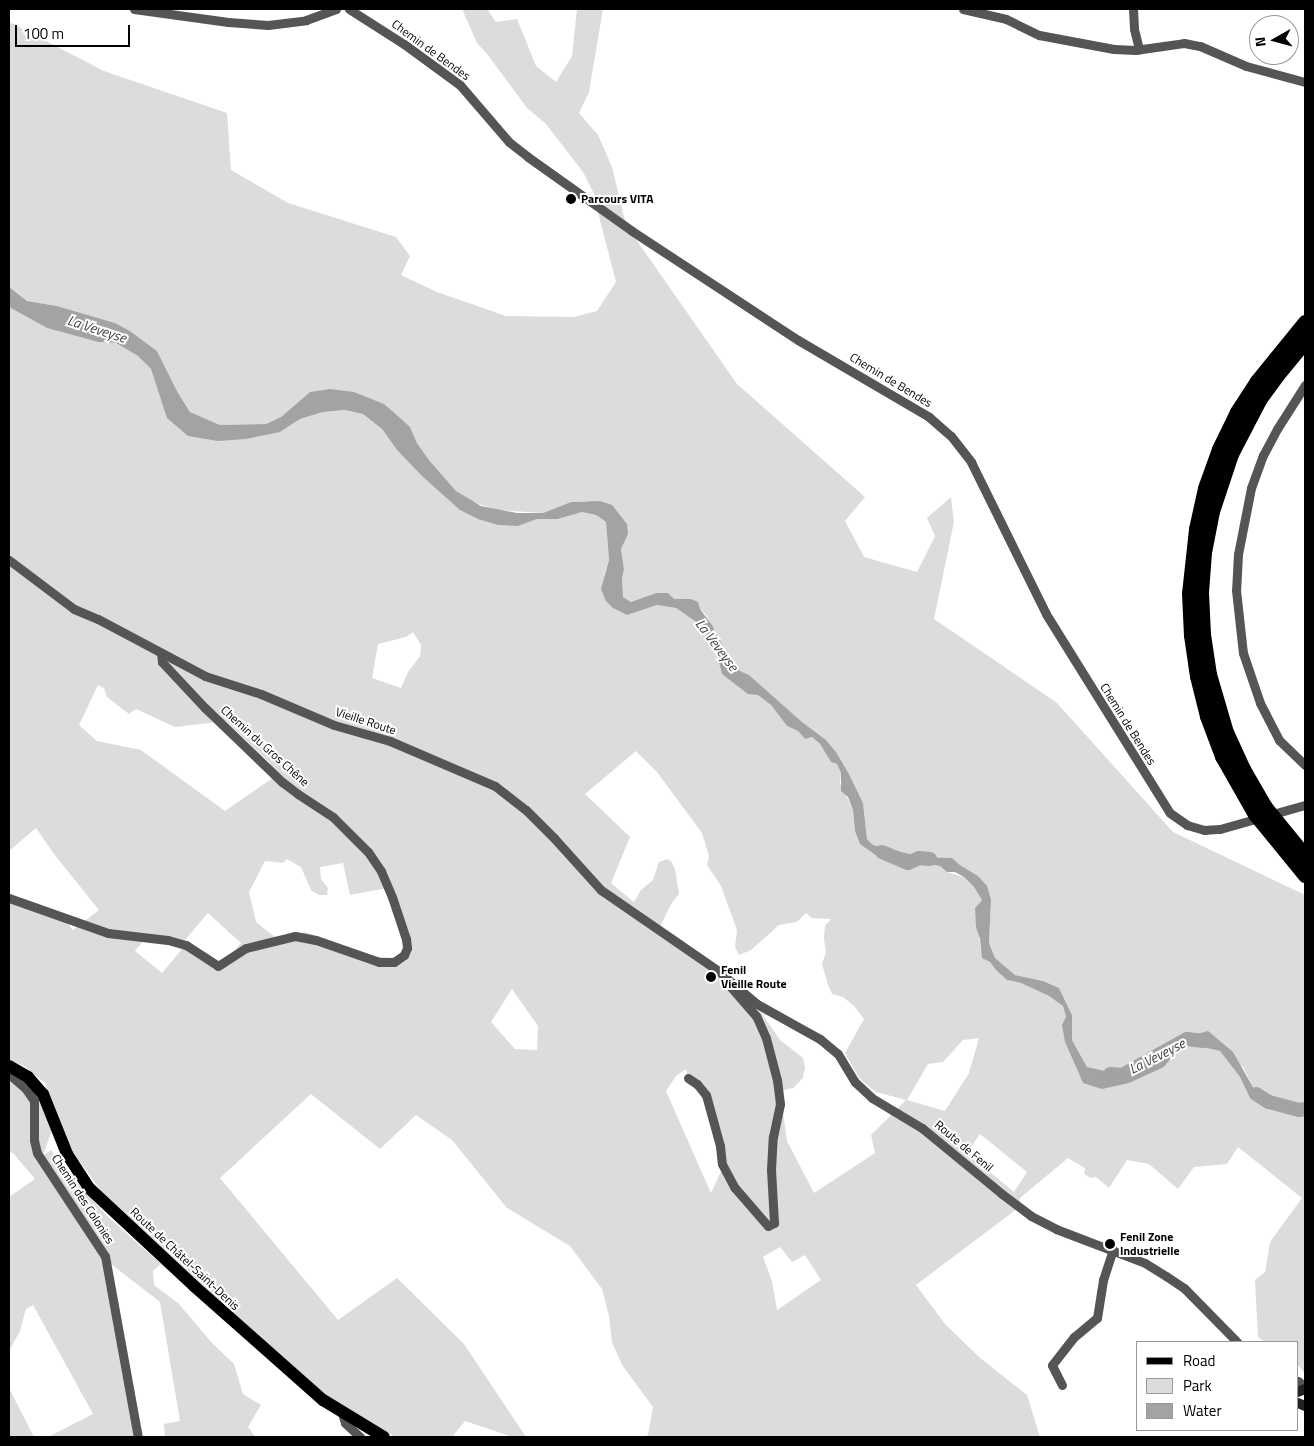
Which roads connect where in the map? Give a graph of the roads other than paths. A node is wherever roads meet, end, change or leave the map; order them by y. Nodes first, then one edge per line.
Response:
1 (134, 9) edge
2 (336, 9) edge
3 (349, 9) edge
4 (963, 9) edge
5 (1133, 9) edge
6 (1139, 49) junction
7 (1305, 82) edge
8 (1305, 322) edge
9 (1305, 340) edge
10 (1305, 384) edge
11 (9, 560) edge
12 (161, 653) junction
13 (1305, 765) edge
14 (1303, 805) edge
15 (1305, 856) edge
16 (1305, 875) edge
17 (9, 898) edge
18 (688, 949) joint
19 (717, 970) junction
20 (9, 1066) edge
21 (9, 1074) edge
22 (688, 1078) dead end
23 (1113, 1250) junction
24 (1236, 1341) edge
25 (1062, 1384) dead end
26 (342, 1413) junction
27 (138, 1437) edge
28 (360, 1437) edge
29 (384, 1437) edge

1 - 2 street
3 - 14 street, Chemin de Bendes
4 - 6 street
5 - 6 street
6 - 7 street
8 - 16 highway
9 - 15 highway
10 - 13 street
11 - 12 street, Vieille Route
12 - 17 street, Chemin du Gros Chêne
12 - 18 street, Vieille Route
18 - 19 street, Route de Fenil
19 - 22 street
19 - 23 street, Route de Fenil
20 - 26 main road, Route de Châtel-Saint-Denis
21 - 27 street, Chemin des Colonies
23 - 24 street, Route de Fenil
23 - 25 street
26 - 28 street
26 - 29 main road, Route de Châtel-Saint-Denis

